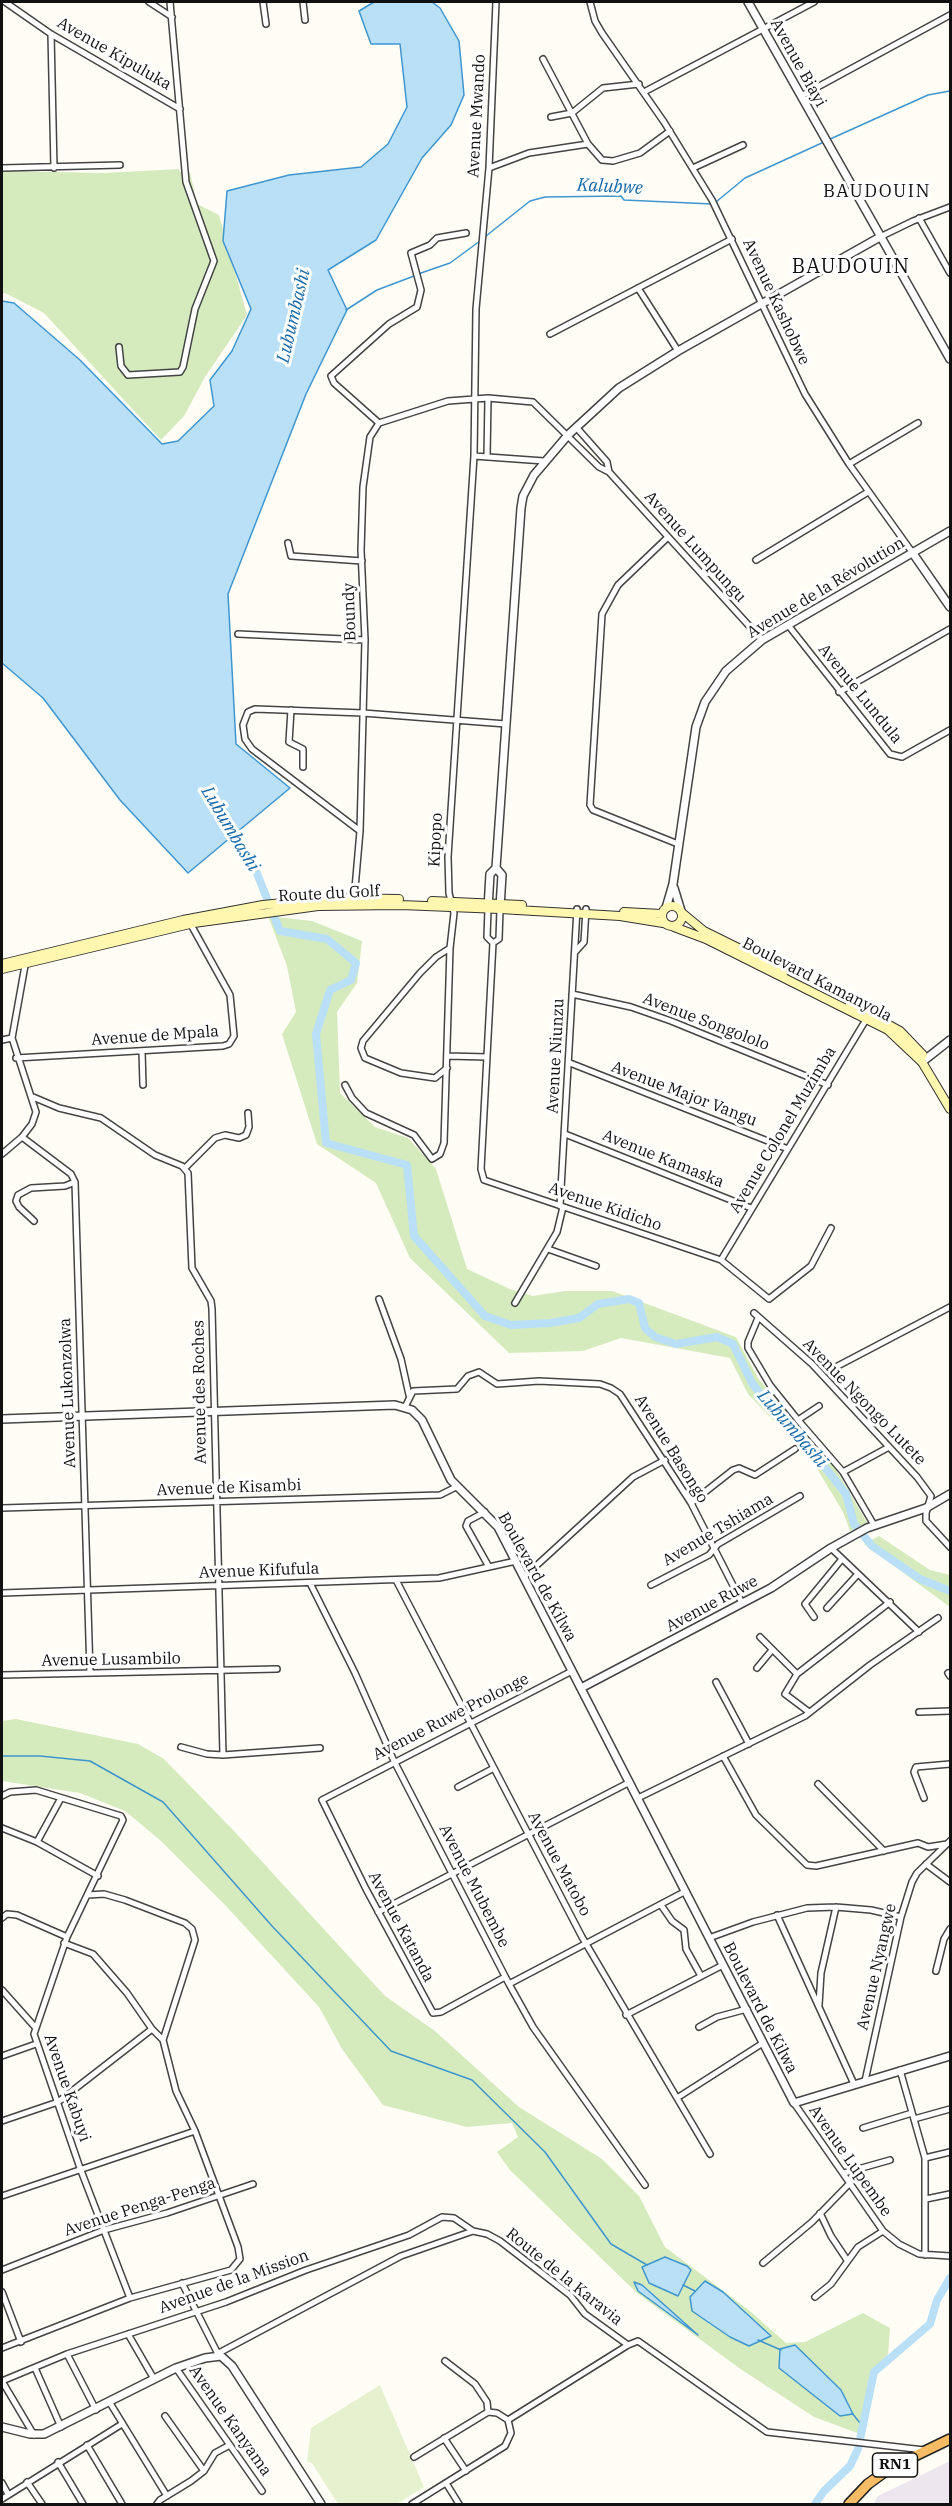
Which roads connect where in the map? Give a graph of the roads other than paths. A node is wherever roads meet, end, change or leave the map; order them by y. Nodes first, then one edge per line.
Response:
1 (5, 2) edge
2 (148, 2) edge
3 (171, 2) edge
4 (263, 2) edge
5 (303, 2) edge
6 (496, 2) edge
7 (590, 2) edge
8 (748, 2) edge
9 (814, 2) edge
10 (951, 15) edge
11 (172, 17) junction
12 (305, 20) dead end
13 (266, 24) dead end
14 (764, 30) junction
15 (51, 34) junction
16 (543, 59) dead end
17 (639, 84) junction
18 (645, 92) junction
19 (801, 96) junction
20 (180, 108) junction
21 (572, 113) junction
22 (551, 117) dead end
23 (670, 131) junction
24 (588, 144) junction
25 (743, 145) dead end
26 (120, 165) dead end
27 (2, 168) edge
28 (54, 168) junction
29 (489, 168) junction
30 (693, 168) junction
31 (951, 207) edge
32 (919, 218) junction
33 (466, 233) dead end
34 (880, 237) junction
35 (732, 238) junction
36 (480, 262) joint
37 (951, 273) edge
38 (638, 288) junction
39 (762, 303) junction
40 (550, 334) dead end
41 (119, 347) dead end
42 (678, 351) junction
43 (951, 359) edge
44 (475, 398) junction
45 (489, 398) junction
46 (379, 423) junction
47 (918, 423) dead end
48 (576, 427) junction
49 (568, 435) junction
50 (474, 456) junction
51 (488, 457) junction
52 (544, 461) junction
53 (849, 464) junction
54 (609, 471) junction
55 (868, 492) junction
56 (951, 531) edge
57 (667, 538) junction
58 (288, 543) dead end
59 (912, 552) junction
60 (756, 560) dead end
61 (362, 561) junction
62 (951, 607) edge
63 (788, 625) junction
64 (951, 629) edge
65 (238, 634) dead end
66 (365, 640) junction
67 (762, 640) junction
68 (839, 692) junction
69 (291, 710) junction
70 (363, 713) junction
71 (458, 720) junction
72 (506, 724) junction
73 (951, 730) edge
74 (303, 766) dead end
75 (360, 831) junction
76 (678, 844) junction
77 (496, 868) junction
78 (673, 884) junction
79 (354, 901) junction
80 (453, 904) junction
81 (488, 906) junction
82 (500, 906) junction
83 (581, 911) junction
84 (664, 911) junction
85 (681, 912) junction
86 (189, 922) junction
87 (663, 923) junction
88 (674, 927) junction
89 (494, 943) junction
90 (450, 948) junction
91 (26, 960) junction
92 (2, 964) edge
93 (766, 964) junction
94 (2, 969) edge
95 (572, 994) junction
96 (868, 1016) junction
97 (12, 1038) junction
98 (2, 1040) edge
99 (951, 1040) edge
100 (142, 1051) junction
101 (448, 1056) junction
102 (487, 1057) junction
103 (16, 1058) junction
104 (924, 1060) junction
105 (570, 1064) junction
106 (447, 1068) junction
107 (143, 1085) dead end
108 (345, 1085) dead end
109 (828, 1085) junction
110 (33, 1097) junction
111 (951, 1099) edge
112 (951, 1109) edge
113 (248, 1113) dead end
114 (565, 1134) junction
115 (22, 1137) junction
116 (788, 1149) junction
117 (2, 1154) edge
118 (185, 1168) junction
119 (75, 1182) junction
120 (562, 1206) junction
121 (751, 1208) junction
122 (34, 1221) dead end
123 (831, 1228) dead end
124 (548, 1249) junction
125 (721, 1260) junction
126 (596, 1266) dead end
127 (379, 1299) dead end
128 (515, 1303) dead end
129 (951, 1307) edge
130 (832, 1369) dead end
131 (409, 1395) junction
132 (819, 1406) dead end
133 (405, 1407) junction
134 (213, 1410) junction
135 (82, 1415) junction
136 (2, 1419) edge
137 (798, 1420) junction
138 (890, 1447) junction
139 (795, 1449) dead end
140 (665, 1460) junction
141 (843, 1472) junction
142 (456, 1487) junction
143 (951, 1494) edge
144 (800, 1496) dead end
145 (217, 1501) junction
146 (691, 1503) junction
147 (86, 1506) junction
148 (930, 1506) junction
149 (2, 1509) edge
150 (485, 1512) junction
151 (871, 1527) junction
152 (951, 1547) edge
153 (831, 1548) junction
154 (713, 1549) junction
155 (842, 1559) junction
156 (516, 1561) junction
157 (489, 1567) junction
158 (858, 1574) junction
159 (524, 1577) junction
160 (396, 1580) junction
161 (310, 1582) junction
162 (218, 1586) junction
163 (651, 1586) dead end
164 (88, 1590) junction
165 (2, 1593) edge
166 (890, 1602) junction
167 (742, 1603) junction
168 (827, 1608) dead end
169 (814, 1617) dead end
170 (938, 1618) dead end
171 (919, 1632) junction
172 (760, 1637) dead end
173 (772, 1650) junction
174 (757, 1668) dead end
175 (277, 1669) dead end
176 (572, 1671) junction
177 (222, 1672) junction
178 (90, 1673) junction
179 (797, 1674) junction
180 (2, 1675) edge
181 (716, 1682) dead end
182 (581, 1688) junction
183 (951, 1711) edge
184 (809, 1712) junction
185 (919, 1712) dead end
186 (470, 1723) junction
187 (749, 1744) junction
188 (181, 1747) dead end
189 (320, 1748) dead end
190 (223, 1755) junction
191 (723, 1756) junction
192 (394, 1761) junction
193 (951, 1764) edge
194 (494, 1768) junction
195 (630, 1782) junction
196 (818, 1784) dead end
197 (458, 1787) dead end
198 (342, 1788) joint
199 (2, 1796) edge
200 (61, 1798) junction
201 (638, 1798) junction
202 (924, 1798) dead end
203 (2, 1828) edge
204 (528, 1835) junction
205 (37, 1842) junction
206 (949, 1842) edge
207 (884, 1851) junction
208 (926, 1864) junction
209 (453, 1873) junction
210 (98, 1876) junction
211 (951, 1882) edge
212 (686, 1891) junction
213 (88, 1895) junction
214 (661, 1905) junction
215 (836, 1907) junction
216 (378, 1912) junction
217 (777, 1915) junction
218 (901, 1917) junction
219 (2, 1918) edge
220 (951, 1929) edge
221 (709, 1938) junction
222 (66, 1940) junction
223 (587, 1945) junction
224 (723, 1965) junction
225 (936, 1971) dead end
226 (701, 1976) junction
227 (505, 1977) junction
228 (509, 1984) junction
229 (2, 1990) edge
230 (747, 2008) junction
231 (819, 2008) junction
232 (626, 2014) junction
233 (35, 2027) junction
234 (699, 2027) dead end
235 (152, 2029) junction
236 (163, 2040) junction
237 (763, 2043) junction
238 (36, 2044) junction
239 (2, 2056) edge
240 (951, 2056) edge
241 (900, 2070) junction
242 (865, 2081) junction
243 (854, 2084) junction
244 (677, 2098) junction
245 (58, 2102) junction
246 (794, 2103) junction
247 (951, 2109) edge
248 (913, 2116) junction
249 (2, 2121) edge
250 (863, 2128) dead end
251 (195, 2131) junction
252 (951, 2152) edge
253 (710, 2154) dead end
254 (925, 2158) junction
255 (890, 2160) dead end
256 (80, 2168) junction
257 (844, 2173) junction
258 (253, 2184) dead end
259 (849, 2184) junction
260 (645, 2185) dead end
261 (951, 2194) edge
262 (2, 2196) edge
263 (219, 2196) junction
264 (926, 2199) junction
265 (820, 2213) junction
266 (104, 2230) junction
267 (473, 2231) junction
268 (882, 2231) junction
269 (926, 2255) junction
270 (951, 2256) edge
271 (847, 2260) junction
272 (763, 2263) dead end
273 (2, 2270) edge
274 (182, 2283) junction
275 (2, 2292) edge
276 (815, 2297) dead end
277 (130, 2298) junction
278 (194, 2311) junction
279 (128, 2334) junction
280 (21, 2342) junction
281 (628, 2345) junction
282 (2, 2349) edge
283 (67, 2354) junction
284 (218, 2355) junction
285 (445, 2361) dead end
286 (35, 2368) junction
287 (176, 2368) junction
288 (154, 2379) junction
289 (2, 2381) edge
290 (110, 2403) junction
291 (96, 2410) junction
292 (488, 2412) junction
293 (165, 2416) dead end
294 (508, 2420) junction
295 (122, 2424) junction
296 (2, 2427) edge
297 (61, 2427) junction
298 (34, 2435) junction
299 (444, 2438) junction
300 (951, 2439) edge
301 (87, 2445) junction
302 (228, 2446) junction
303 (926, 2450) junction
304 (414, 2457) dead end
305 (58, 2462) junction
306 (204, 2471) junction
307 (466, 2471) junction
308 (27, 2482) junction
309 (2, 2483) edge
310 (446, 2483) junction
311 (262, 2491) dead end
312 (8, 2494) junction
313 (166, 2496) junction
314 (2, 2499) edge
315 (42, 2505) edge
316 (83, 2505) edge
317 (122, 2505) edge
318 (157, 2505) edge
319 (321, 2505) edge
320 (412, 2505) edge
321 (459, 2505) edge
322 (849, 2505) edge

1 - 15 street, Avenue Kipuluka
2 - 11 street
3 - 11 street
4 - 13 street
5 - 12 street
6 - 29 street, Avenue Mwando
7 - 17 street, Avenue Kashobwe
8 - 14 street, Avenue Biayi
9 - 14 street
10 - 19 street
11 - 20 street
14 - 18 street
14 - 19 street, Avenue Biayi
15 - 20 street, Avenue Kipuluka
15 - 28 street
16 - 21 street
17 - 18 street, Avenue Kashobwe
17 - 21 street
18 - 23 street, Avenue Kashobwe
19 - 34 street, Avenue Biayi
20 - 41 street
21 - 22 street
21 - 24 street
23 - 24 street
23 - 30 street, Avenue Kashobwe
24 - 29 street
25 - 30 street
26 - 28 street
27 - 28 street
29 - 36 street, Avenue Mwando
30 - 35 street, Avenue Kashobwe
31 - 32 street
32 - 34 street
32 - 37 street
33 - 46 street
34 - 39 street
34 - 43 street, Avenue Biayi
35 - 38 street
35 - 39 street, Avenue Kashobwe
36 - 44 street, Kipopo
38 - 40 street
38 - 42 street
39 - 42 street
39 - 53 street, Avenue Kashobwe
42 - 48 street
44 - 45 street, Avenue Lumpungu
44 - 46 street
44 - 50 street, Kipopo
45 - 49 street, Avenue Lumpungu
45 - 51 street
46 - 61 street, Boundy
47 - 53 street
48 - 49 street
48 - 54 street, Avenue Lumpungu
49 - 52 street
49 - 54 street, Avenue Lumpungu
50 - 51 street
50 - 71 street, Kipopo
51 - 52 street
52 - 72 street
53 - 55 street, Avenue Kashobwe
54 - 57 street, Avenue Lumpungu
55 - 59 street, Avenue Kashobwe
55 - 60 street
56 - 59 street, Avenue de la Révolution
57 - 67 street, Avenue Lumpungu
57 - 76 street
58 - 61 street
59 - 62 street, Avenue Kashobwe
59 - 63 street, Avenue de la Révolution
61 - 66 street, Boundy
63 - 67 street, Avenue de la Révolution
63 - 68 street, Avenue Lundula
64 - 68 street
65 - 66 street
66 - 70 street, Boundy
67 - 76 street, Avenue de la Révolution
68 - 73 street, Avenue Lundula
69 - 70 street
69 - 74 street
69 - 75 street
70 - 71 street
70 - 75 street, Boundy
71 - 72 street
71 - 80 street, Kipopo
72 - 77 street
75 - 79 street, Boundy
76 - 78 street, Avenue de la Révolution
77 - 81 street
77 - 82 street
78 - 84 street
78 - 85 street
79 - 80 main road, Route du Golf
79 - 86 main road, Route du Golf
80 - 81 main road, Route du Golf
80 - 90 street, Kipopo
81 - 82 main road, Route du Golf
81 - 89 street
82 - 83 main road, Route du Golf
82 - 89 street
83 - 84 main road
83 - 87 main road, Route du Golf
83 - 95 street, Avenue Niunzu
84 - 85 main road
84 - 87 main road
85 - 88 main road
85 - 93 main road, Boulevard Kamanyola
86 - 91 main road, Route du Golf
86 - 100 street, Avenue de Mpala
87 - 88 main road
88 - 93 main road, Boulevard Kamanyola
89 - 102 street
90 - 101 street, Kipopo
90 - 106 street
91 - 92 main road
91 - 94 main road, Route du Golf
91 - 97 street
93 - 96 main road, Boulevard Kamanyola
95 - 105 street, Avenue Niunzu
95 - 109 street, Avenue Songololo
96 - 104 main road, Boulevard Kamanyola
96 - 109 street, Avenue Colonel Muzimba
97 - 98 street
97 - 103 street
99 - 104 street
100 - 103 street, Avenue de Mpala
100 - 107 street
101 - 102 street
101 - 106 street, Kipopo
102 - 120 street, Avenue Kidicho
103 - 110 street
104 - 111 main road, Boulevard Kamanyola
104 - 112 main road, Boulevard Kamanyola
105 - 114 street, Avenue Niunzu
105 - 116 street, Avenue Major Vangu
106 - 108 street, Kipopo
109 - 116 street, Avenue Colonel Muzimba
110 - 115 street
110 - 118 street
113 - 118 street
114 - 120 street, Avenue Niunzu
114 - 121 street, Avenue Kamaska
115 - 117 street
115 - 119 street
116 - 121 street, Avenue Colonel Muzimba
118 - 134 street, Avenue des Roches
119 - 122 street
119 - 135 street, Avenue Lukonzolwa
120 - 124 street, Avenue Niunzu
120 - 125 street, Avenue Kidicho
121 - 125 street, Avenue Colonel Muzimba
123 - 125 street
124 - 126 street
124 - 128 street, Avenue Niunzu
127 - 131 street
129 - 130 street
131 - 133 street
131 - 140 street, Avenue Basongo
132 - 137 street
133 - 134 street
133 - 142 street, Boulevard de Kilwa
134 - 135 street
134 - 145 street, Avenue des Roches
135 - 136 street
135 - 147 street, Avenue Lukonzolwa
137 - 138 street, Avenue Ngongo Lutete
137 - 141 street
138 - 141 street
138 - 148 street, Avenue Ngongo Lutete
139 - 146 street
140 - 146 street, Avenue Basongo
140 - 159 street
141 - 151 street
142 - 145 street, Avenue de Kisambi
142 - 150 street, Boulevard de Kilwa
143 - 148 street
144 - 154 street, Avenue Tshiama
145 - 147 street, Avenue de Kisambi
145 - 162 street, Avenue des Roches
146 - 154 street, Avenue Basongo
147 - 149 street, Avenue de Kisambi
147 - 164 street, Avenue Lukonzolwa
148 - 151 street
148 - 152 street, Avenue Ngongo Lutete
150 - 156 street, Boulevard de Kilwa
150 - 157 street
151 - 153 street, Avenue Ruwe
153 - 155 street
153 - 167 street, Avenue Ruwe
154 - 163 street, Avenue Tshiama
154 - 167 street, Avenue Basongo
155 - 158 street
155 - 169 street
156 - 157 street, Avenue Kifufula
156 - 159 street, Boulevard de Kilwa
157 - 160 street, Avenue Kifufula
158 - 166 street
158 - 168 street
159 - 176 street, Boulevard de Kilwa
160 - 161 street, Avenue Kifufula
160 - 186 street, Avenue Matobo
161 - 162 street, Avenue Kifufula
161 - 192 street, Avenue Mubembe
162 - 164 street, Avenue Kifufula
162 - 177 street, Avenue des Roches
164 - 165 street, Avenue Kifufula
164 - 178 street, Avenue Lukonzolwa
166 - 171 street
166 - 179 street
167 - 182 street, Avenue Ruwe
170 - 171 street
171 - 184 street
172 - 173 street
173 - 174 street
173 - 179 street
175 - 177 street, Avenue Lusambilo
176 - 182 street, Boulevard de Kilwa
176 - 186 street, Avenue Ruwe Prolonge
177 - 178 street, Avenue Lusambilo
177 - 190 street, Avenue des Roches
178 - 180 street, Avenue Lusambilo
179 - 184 street
181 - 187 street
182 - 195 street, Boulevard de Kilwa
183 - 185 street
184 - 187 street
186 - 192 street, Avenue Ruwe Prolonge
186 - 194 street, Avenue Matobo
187 - 191 street
188 - 190 street
189 - 190 street
191 - 201 street
191 - 207 street
192 - 198 street, Avenue Ruwe Prolonge
192 - 209 street, Avenue Mubembe
193 - 202 street
194 - 197 street
194 - 204 street, Avenue Matobo
195 - 201 street, Boulevard de Kilwa
195 - 204 street
196 - 207 street
198 - 216 street, Avenue Katanda
199 - 200 street
200 - 205 street
200 - 210 street, Avenue Kabuyi
201 - 212 street, Boulevard de Kilwa
203 - 205 street
204 - 209 street
204 - 223 street, Avenue Matobo
205 - 210 street
206 - 207 street
206 - 208 street, Avenue Nyangwe
208 - 211 street
208 - 218 street, Avenue Nyangwe
209 - 216 street
209 - 227 street, Avenue Mubembe
210 - 213 street, Avenue Kabuyi
212 - 214 street
212 - 221 street, Boulevard de Kilwa
213 - 222 street, Avenue Kabuyi
213 - 236 street
214 - 223 street
214 - 226 street
215 - 217 street
215 - 218 street
215 - 231 street
216 - 227 street, Avenue Katanda
217 - 221 street
217 - 231 street
218 - 242 street, Avenue Nyangwe
219 - 222 street
220 - 225 street
221 - 224 street, Boulevard de Kilwa
222 - 233 street, Avenue Kabuyi
222 - 235 street
223 - 228 street
223 - 232 street, Avenue Matobo
224 - 226 street
224 - 230 street, Boulevard de Kilwa
226 - 232 street
227 - 228 street, Avenue Mubembe
228 - 260 street, Avenue Mubembe
229 - 233 street
230 - 234 street
230 - 237 street, Boulevard de Kilwa
231 - 243 street
232 - 244 street, Avenue Matobo
233 - 238 street, Avenue Kabuyi
235 - 236 street
235 - 245 street
236 - 251 street
237 - 244 street
237 - 246 street, Boulevard de Kilwa
238 - 239 street
238 - 245 street, Avenue Kabuyi
240 - 241 street
241 - 242 street
241 - 248 street
242 - 243 street
243 - 246 street
244 - 253 street, Avenue Matobo
245 - 249 street
245 - 256 street, Avenue Kabuyi
246 - 257 street, Avenue Lupembe
247 - 248 street
248 - 250 street
248 - 254 street
251 - 256 street
251 - 263 street
252 - 254 street
254 - 264 street
255 - 257 street
256 - 262 street
256 - 266 street, Avenue Kabuyi
257 - 259 street, Avenue Lupembe
258 - 263 street, Avenue Penga-Penga
259 - 265 street
259 - 268 street, Avenue Lupembe
261 - 264 street
263 - 266 street, Avenue Penga-Penga
263 - 274 street
264 - 269 street
265 - 271 street
265 - 272 street
266 - 273 street, Avenue Penga-Penga
266 - 277 street, Avenue Kabuyi
267 - 278 street, Avenue de la Mission
267 - 281 street, Route de la Karavia
267 - 284 street
268 - 269 street, Avenue Lupembe
268 - 271 street
269 - 270 street, Avenue Lupembe
271 - 276 street
274 - 277 street
274 - 278 street, Avenue Kanyama
275 - 280 street
277 - 280 street
278 - 279 street, Avenue de la Mission
278 - 284 street, Avenue Kanyama
279 - 283 street, Avenue de la Mission
279 - 288 street
280 - 282 street
281 - 294 street
281 - 303 street, Route de la Karavia
283 - 286 street, Avenue de la Mission
283 - 291 street
284 - 287 street
284 - 319 street
285 - 292 street
286 - 289 street, Avenue de la Mission
286 - 297 street
287 - 288 street
287 - 302 street, Avenue Kanyama
288 - 290 street
289 - 298 street
290 - 291 street
290 - 295 street
291 - 297 street
292 - 294 street
292 - 299 street
293 - 306 street
294 - 307 street
295 - 301 street
295 - 313 street
296 - 298 street
297 - 298 street
299 - 304 street
299 - 307 street
300 - 303 highway, RN1
301 - 305 street
301 - 317 street
302 - 306 street
302 - 311 street, Avenue Kanyama
303 - 322 highway, RN1
305 - 308 street
305 - 316 street
306 - 313 street
307 - 310 street
308 - 312 street
308 - 315 street
309 - 312 street
310 - 320 street
310 - 321 street
312 - 314 street
313 - 318 street

